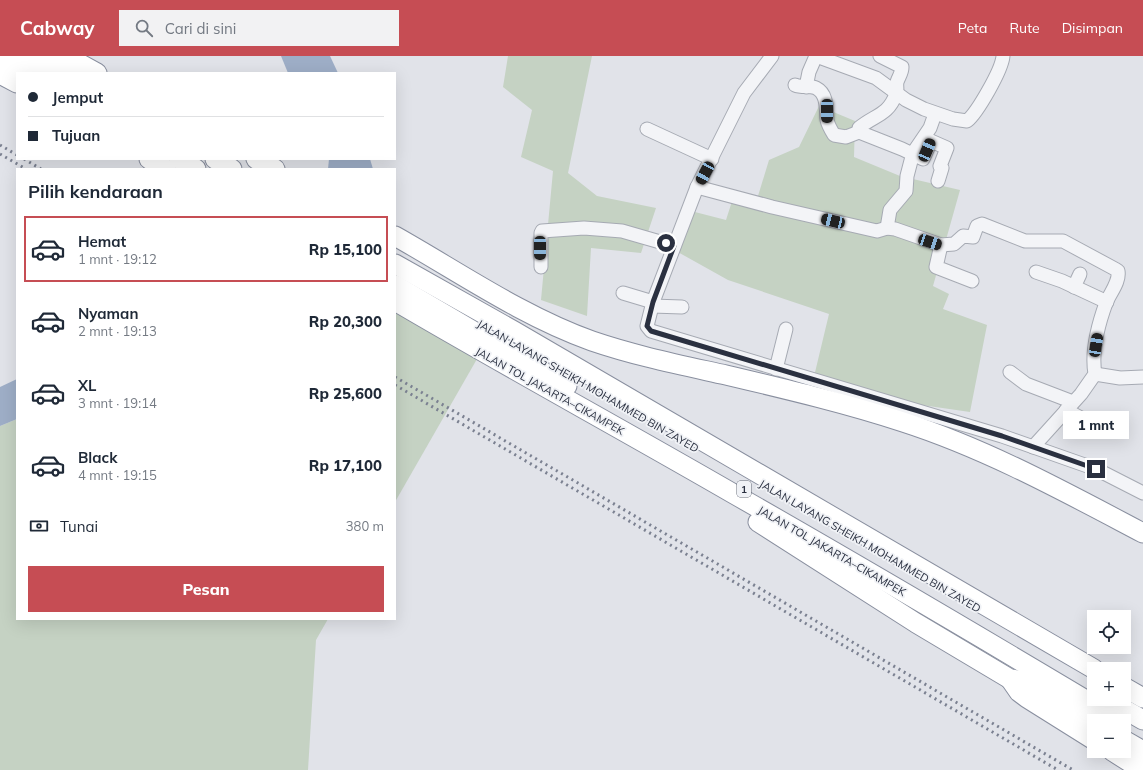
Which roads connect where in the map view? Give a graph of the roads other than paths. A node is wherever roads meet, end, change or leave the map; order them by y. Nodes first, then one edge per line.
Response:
1 (2, 56) edge
2 (22, 56) edge
3 (40, 56) edge
4 (66, 56) edge
5 (772, 56) edge
6 (816, 56) edge
7 (880, 56) edge
8 (1003, 56) edge
9 (30, 72) edge
10 (50, 72) edge
11 (66, 72) edge
12 (95, 72) edge
13 (0, 74) edge
14 (16, 82) edge
15 (897, 93) junction
16 (935, 114) junction
17 (647, 129) dead end
18 (859, 132) junction
19 (913, 154) junction
20 (712, 159) junction
21 (151, 160) edge
22 (181, 160) edge
23 (200, 160) edge
24 (217, 160) edge
25 (258, 160) edge
26 (164, 168) edge
27 (194, 168) edge
28 (213, 168) edge
29 (230, 168) edge
30 (273, 168) edge
31 (938, 181) dead end
32 (697, 187) junction
33 (888, 228) junction
34 (396, 237) edge
35 (942, 245) junction
36 (674, 246) junction
37 (540, 267) dead end
38 (400, 270) edge
39 (1036, 272) dead end
40 (1080, 274) dead end
41 (972, 281) dead end
42 (396, 286) edge
43 (1074, 287) junction
44 (623, 294) dead end
45 (1107, 302) junction
46 (398, 303) edge
47 (653, 304) junction
48 (682, 307) dead end
49 (786, 329) dead end
50 (776, 369) junction
51 (1010, 372) dead end
52 (1095, 374) junction
53 (1143, 377) edge
54 (1070, 406) junction
55 (1096, 426) dead end
56 (1033, 447) junction
57 (1143, 493) edge
58 (738, 496) junction
59 (1143, 533) edge
60 (1087, 666) edge
61 (1087, 672) edge
62 (1010, 679) junction
63 (1087, 688) edge
64 (1131, 691) edge
65 (1131, 698) edge
66 (1143, 698) edge
67 (1143, 705) edge
68 (1118, 706) edge
69 (1109, 714) edge
70 (1087, 718) edge
71 (1143, 720) edge
72 (1131, 727) edge
73 (1143, 734) edge
74 (1087, 736) edge
75 (1131, 744) edge
76 (1143, 751) edge
77 (1123, 758) edge
78 (1142, 770) edge

1 - 9 highway
2 - 10 highway
3 - 11 highway
4 - 12 highway
5 - 20 street
6 - 15 street
6 - 18 street
7 - 15 street
8 - 16 street
13 - 14 highway
15 - 16 street
15 - 18 street
16 - 19 street
17 - 20 street
18 - 19 street
19 - 31 street
19 - 33 street
20 - 32 street
21 - 26 highway
22 - 27 highway
23 - 28 highway
24 - 29 highway
25 - 30 highway
32 - 33 street
32 - 36 street
33 - 35 street
34 - 59 highway
35 - 41 street
35 - 45 street
36 - 37 street
36 - 47 street
38 - 60 highway, 1
38 - 61 highway, JALAN LAYANG SHEIKH MOHAMMED BIN ZAYED / 1
39 - 43 street
40 - 43 street
42 - 63 highway, JALAN LAYANG SHEIKH MOHAMMED BIN ZAYED / 1
43 - 45 street
44 - 47 street
45 - 52 street
46 - 58 highway, JALAN TOL JAKARTA–CIKAMPEK / 1
47 - 48 street
47 - 50 street
49 - 50 street
50 - 56 street
51 - 54 street
52 - 53 street
52 - 54 street
54 - 55 street
54 - 56 street
56 - 57 street
58 - 62 highway
58 - 69 highway, JALAN TOL JAKARTA–CIKAMPEK / 1
62 - 70 highway
62 - 74 highway
64 - 66 highway
65 - 67 highway
68 - 71 highway
72 - 73 highway
75 - 76 highway
77 - 78 highway

